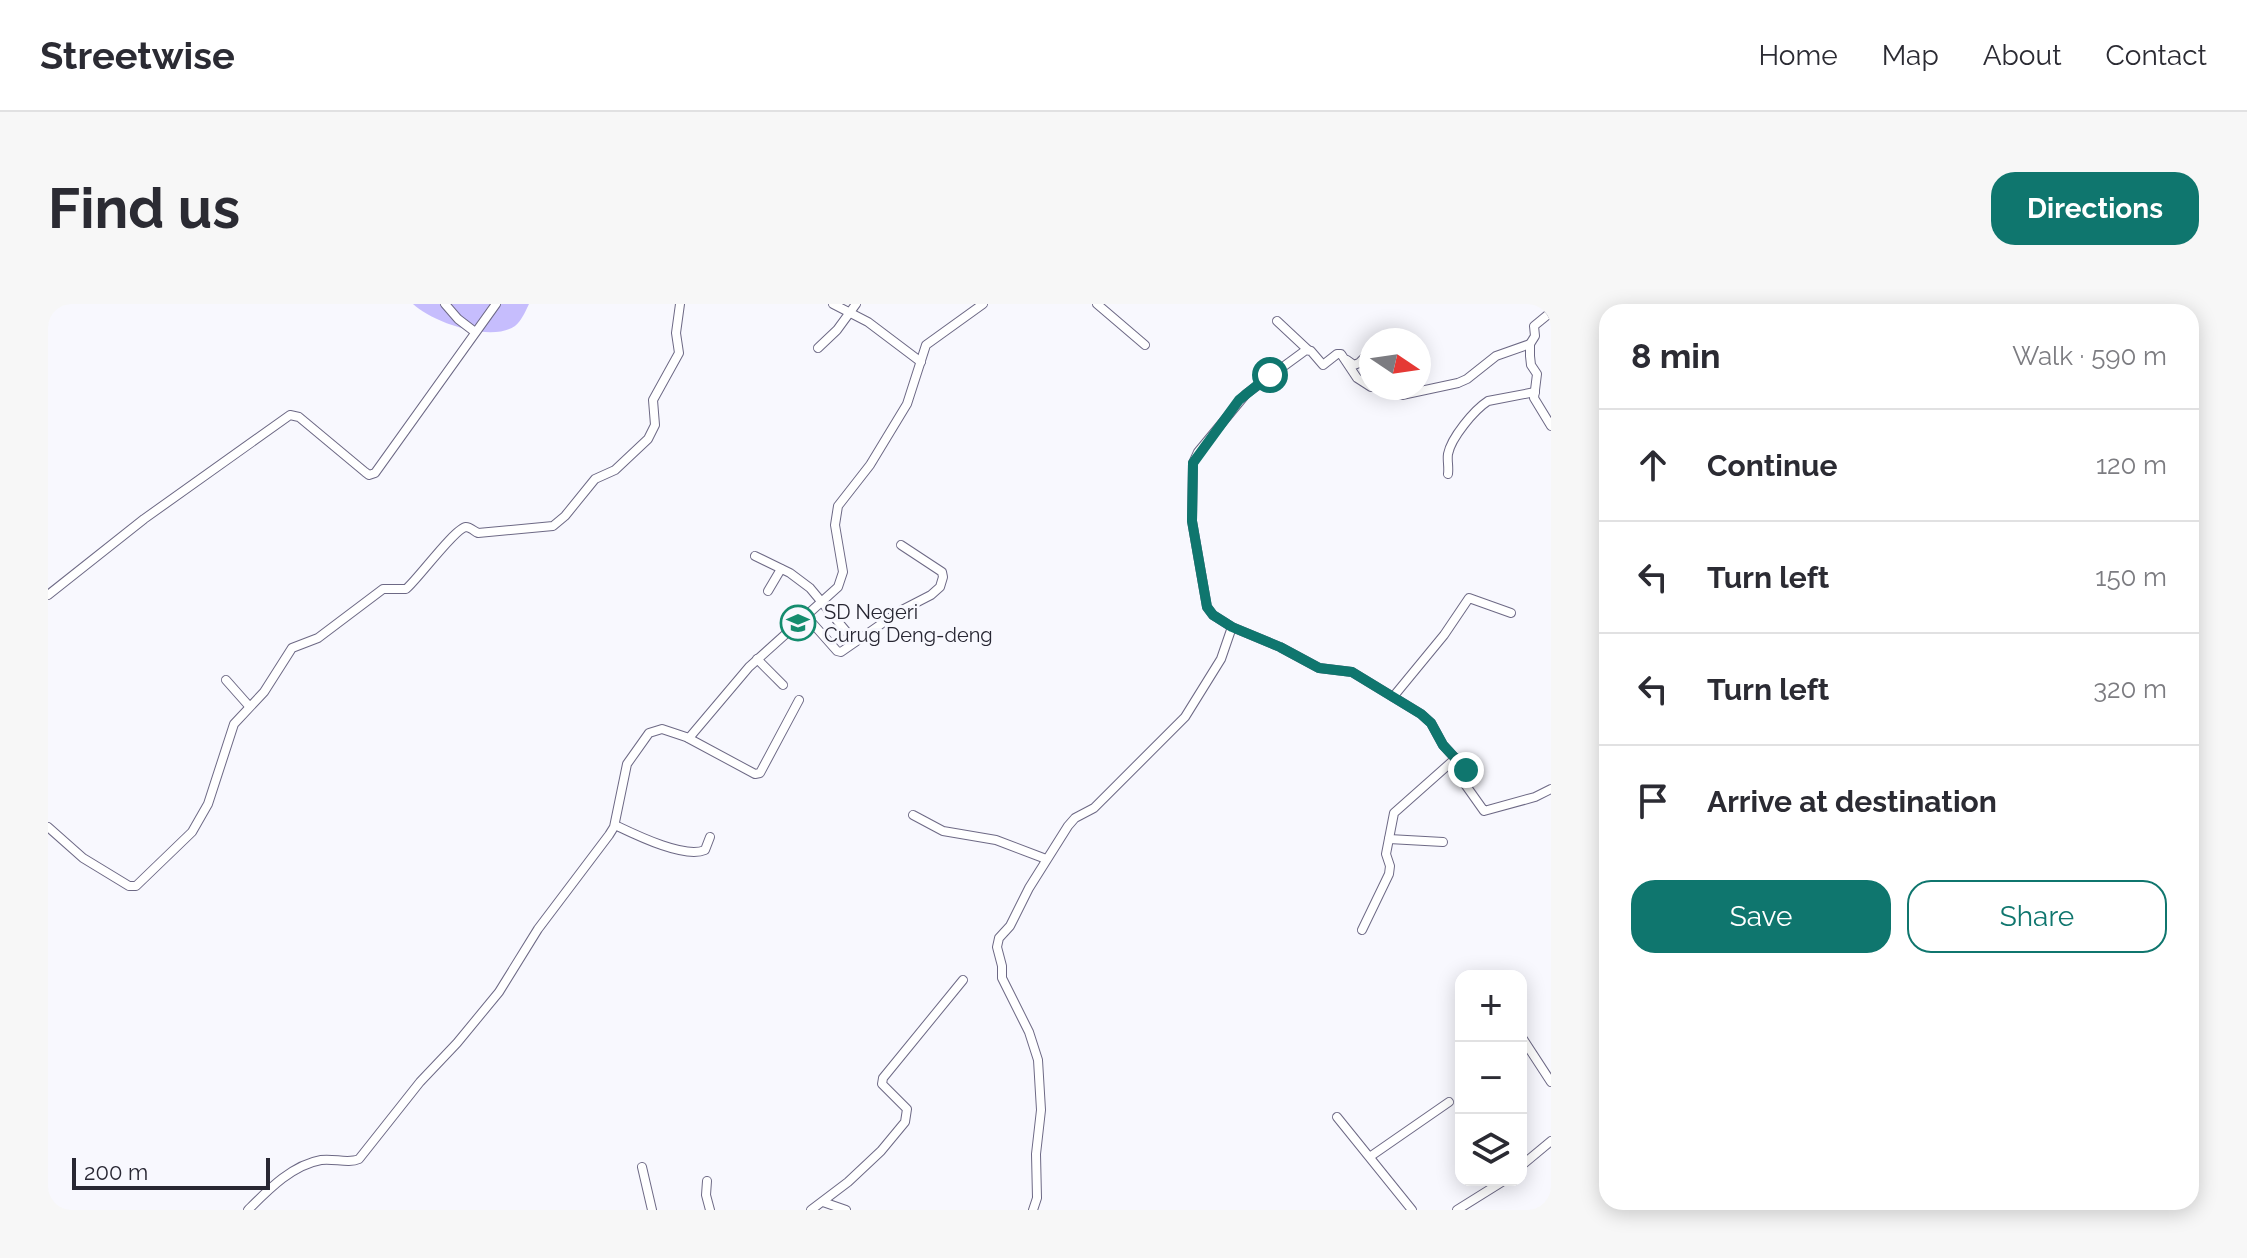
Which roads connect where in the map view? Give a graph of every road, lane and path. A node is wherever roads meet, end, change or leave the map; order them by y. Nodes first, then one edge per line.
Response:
1 (445, 304) edge
2 (496, 304) edge
3 (680, 304) edge
4 (833, 304) edge
5 (983, 304) edge
6 (1097, 304) edge
7 (853, 308) edge
8 (1551, 312) edge
9 (1277, 321) dead end
10 (475, 332) junction
11 (1530, 344) junction
12 (1145, 345) dead end
13 (818, 348) dead end
14 (1308, 350) junction
15 (1347, 360) junction
16 (921, 362) junction
17 (1359, 363) edge
18 (1359, 379) edge
19 (1431, 389) edge
20 (1535, 392) junction
21 (1551, 426) edge
22 (1448, 474) dead end
23 (901, 545) dead end
24 (755, 556) dead end
25 (781, 569) junction
26 (768, 591) dead end
27 (48, 595) edge
28 (821, 603) junction
29 (1511, 613) dead end
30 (806, 616) junction
31 (1232, 627) junction
32 (855, 642) junction
33 (757, 659) junction
34 (226, 680) dead end
35 (783, 685) dead end
36 (1393, 697) junction
37 (799, 700) dead end
38 (249, 706) junction
39 (688, 738) junction
40 (1456, 758) junction
41 (1551, 789) edge
42 (913, 815) dead end
43 (615, 825) junction
44 (48, 827) edge
45 (710, 837) dead end
46 (1389, 839) junction
47 (1443, 842) dead end
48 (1046, 859) junction
49 (1362, 930) dead end
50 (963, 980) dead end
51 (1525, 1042) edge
52 (1551, 1082) edge
53 (1449, 1102) dead end
54 (1337, 1117) dead end
55 (1547, 1144) edge
56 (1371, 1156) junction
57 (1551, 1157) edge
58 (1527, 1161) edge
59 (642, 1167) dead end
60 (707, 1181) dead end
61 (1495, 1186) edge
62 (823, 1202) junction
63 (248, 1210) edge
64 (652, 1210) edge
65 (710, 1210) edge
66 (811, 1210) edge
67 (846, 1210) edge
68 (1033, 1210) edge
69 (1412, 1210) edge
70 (1457, 1210) edge

1 - 10 street
2 - 10 street
3 - 38 street
4 - 7 street
5 - 16 street
6 - 12 street
7 - 13 street
7 - 16 street
8 - 11 street
9 - 14 street
10 - 27 street
11 - 19 street
11 - 20 street
14 - 15 street
14 - 31 street
15 - 17 street
15 - 18 street
16 - 28 street
20 - 21 street
20 - 22 street
23 - 32 street
24 - 25 street
25 - 26 street
25 - 28 street
28 - 30 street
28 - 32 street
29 - 36 street
30 - 32 street
30 - 33 street
31 - 36 street
31 - 48 street
33 - 35 street
33 - 39 street
34 - 38 street
36 - 40 street
37 - 39 street
38 - 44 street
39 - 43 street
40 - 41 street
40 - 46 street
42 - 48 street
43 - 45 street
43 - 63 street
46 - 47 street
46 - 49 street
48 - 68 street
50 - 62 street
51 - 52 street
53 - 56 street
54 - 56 street
55 - 57 street
55 - 58 street
56 - 69 street
59 - 64 street
60 - 65 street
61 - 70 street
62 - 66 street
62 - 67 street

